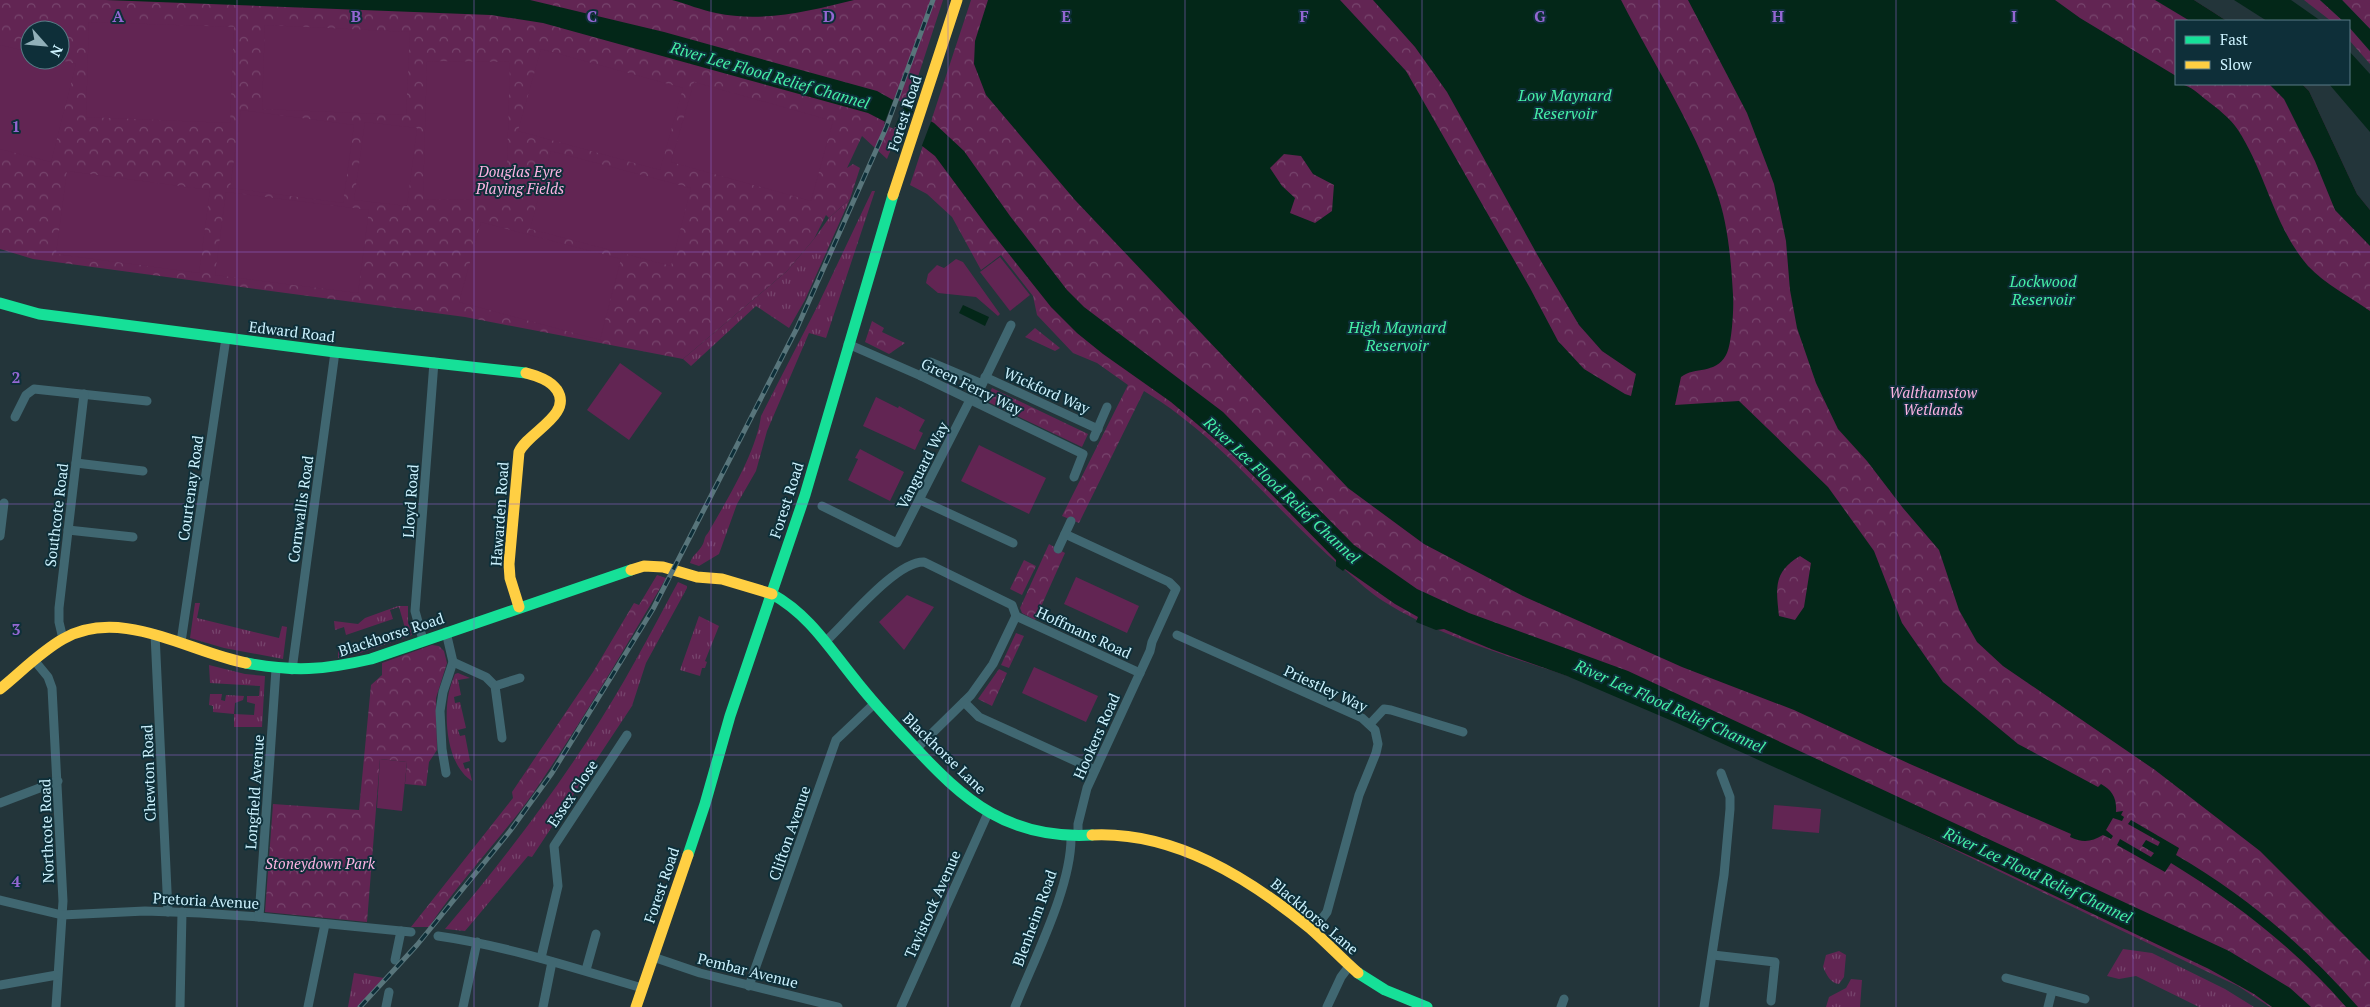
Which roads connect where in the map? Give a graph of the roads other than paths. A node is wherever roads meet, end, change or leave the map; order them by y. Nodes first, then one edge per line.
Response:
1 (957, 0) edge
2 (0, 303) edge
3 (1011, 325) dead end
4 (226, 338) junction
5 (848, 344) junction
6 (335, 352) junction
7 (434, 362) junction
8 (921, 376) junction
9 (983, 381) junction
10 (84, 394) junction
11 (974, 398) junction
12 (147, 401) dead end
13 (1107, 407) dead end
14 (559, 409) joint
15 (15, 417) dead end
16 (76, 463) junction
17 (143, 471) dead end
18 (1074, 477) dead end
19 (920, 500) junction
20 (4, 503) dead end
21 (822, 506) dead end
22 (1071, 521) dead end
23 (68, 530) junction
24 (1065, 534) junction
25 (0, 536) edge
26 (133, 537) dead end
27 (1013, 543) dead end
28 (1058, 550) dead end
29 (772, 594) junction
30 (519, 607) junction
31 (1016, 616) junction
32 (446, 632) junction
33 (155, 634) junction
34 (1177, 635) dead end
35 (63, 639) junction
36 (423, 640) junction
37 (181, 642) junction
38 (825, 642) junction
39 (34, 660) junction
40 (453, 662) junction
41 (276, 669) junction
42 (292, 670) junction
43 (1140, 674) junction
44 (520, 678) dead end
45 (2, 684) edge
46 (495, 686) junction
47 (875, 702) junction
48 (964, 702) junction
49 (1370, 724) junction
50 (1463, 732) dead end
51 (627, 735) dead end
52 (502, 738) dead end
53 (916, 748) junction
54 (1095, 770) junction
55 (446, 773) dead end
56 (1721, 773) dead end
57 (58, 781) junction
58 (0, 803) edge
59 (988, 813) junction
60 (1074, 836) junction
61 (0, 900) edge
62 (168, 912) junction
63 (182, 912) junction
64 (62, 915) junction
65 (258, 917) junction
66 (325, 924) junction
67 (401, 931) junction
68 (1313, 931) junction
69 (411, 932) dead end
70 (596, 934) dead end
71 (438, 936) dead end
72 (477, 942) junction
73 (1712, 955) junction
74 (653, 957) junction
75 (542, 958) junction
76 (395, 960) dead end
77 (552, 962) junction
78 (1350, 965) junction
79 (586, 970) junction
80 (58, 975) junction
81 (2006, 978) dead end
82 (0, 985) edge
83 (750, 986) junction
84 (642, 988) junction
85 (2052, 990) junction
86 (389, 992) dead end
87 (2085, 999) dead end
88 (1771, 1001) dead end
89 (56, 1007) edge
90 (180, 1007) edge
91 (308, 1007) edge
92 (386, 1007) edge
93 (463, 1007) edge
94 (542, 1007) edge
95 (636, 1007) edge
96 (838, 1007) edge
97 (900, 1007) edge
98 (1015, 1007) edge
99 (1327, 1007) edge
100 (1427, 1007) edge
101 (1704, 1007) edge
102 (2048, 1007) edge

1 - 5 main road, Forest Road
2 - 4 main road, Edward Road
3 - 9 street, Vanguard Way
4 - 6 main road, Edward Road
4 - 37 street, Courtenay Road
5 - 8 street, Green Ferry Way
5 - 29 main road, Forest Road
6 - 7 main road, Edward Road
6 - 42 street, Cornwallis Road
7 - 14 main road, Edward Road
7 - 36 street, Lloyd Road
8 - 9 street, Wickford Way
8 - 11 street, Green Ferry Way
9 - 11 street, Vanguard Way
9 - 13 street, Wickford Way
10 - 12 street
10 - 15 street
10 - 16 street, Southcote Road
11 - 18 street, Green Ferry Way
11 - 19 street, Vanguard Way
14 - 30 main road, Hawarden Road
16 - 17 street
16 - 23 street, Southcote Road
19 - 21 street, Vanguard Way
19 - 27 street
20 - 25 street
22 - 24 street
23 - 26 street
23 - 35 street, Southcote Road
24 - 28 street
24 - 43 street, Hookers Road
29 - 30 main road, Blackhorse Road
29 - 38 main road, Blackhorse Lane
29 - 74 main road, Forest Road
30 - 32 main road, Blackhorse Road
31 - 38 street
31 - 43 street, Hoffmans Road
31 - 48 street
32 - 36 main road, Blackhorse Road
32 - 40 street
33 - 35 main road, Blackhorse Road
33 - 37 main road, Blackhorse Road
33 - 62 street, Chewton Road
34 - 49 street, Priestley Way
35 - 39 main road, Blackhorse Road
36 - 42 main road, Blackhorse Road
37 - 41 main road, Blackhorse Road
38 - 47 main road, Blackhorse Lane
39 - 45 main road, Blackhorse Road
39 - 57 street, Northcote Road
40 - 46 street
40 - 55 street
41 - 42 main road, Blackhorse Road
41 - 65 street, Longfield Avenue
43 - 54 street, Hookers Road
44 - 46 street
46 - 52 street
47 - 53 main road, Blackhorse Lane
47 - 83 street, Clifton Avenue
48 - 53 street
48 - 54 street
49 - 50 street
49 - 68 street, Priestley Way
51 - 75 street, Essex Close
53 - 59 main road, Blackhorse Lane
54 - 60 street, Hookers Road
56 - 73 street
57 - 58 street
57 - 64 street, Northcote Road
59 - 60 main road, Blackhorse Lane
59 - 97 street, Tavistock Avenue
60 - 68 main road, Blackhorse Lane
60 - 98 street, Blenheim Road
61 - 64 street, Pretoria Avenue
62 - 63 street, Pretoria Avenue
62 - 64 street, Pretoria Avenue
63 - 65 street, Pretoria Avenue
63 - 90 street
64 - 80 street, Northcote Road
65 - 66 street, Pretoria Avenue
66 - 67 street, Pretoria Avenue
66 - 91 street
67 - 69 street, Pretoria Avenue
67 - 76 street
68 - 78 main road, Blackhorse Lane
70 - 79 street
71 - 72 street
72 - 75 street
72 - 93 street
73 - 88 street
73 - 101 street
74 - 83 street, Pembar Avenue
74 - 84 main road, Forest Road
75 - 77 street
77 - 79 street
77 - 94 street
78 - 99 street
78 - 100 main road, Blackhorse Lane
79 - 84 street
80 - 82 street
80 - 89 street, Northcote Road
81 - 85 street
83 - 96 street, Pembar Avenue
84 - 95 main road, Forest Road
85 - 87 street
85 - 102 street
86 - 92 street

